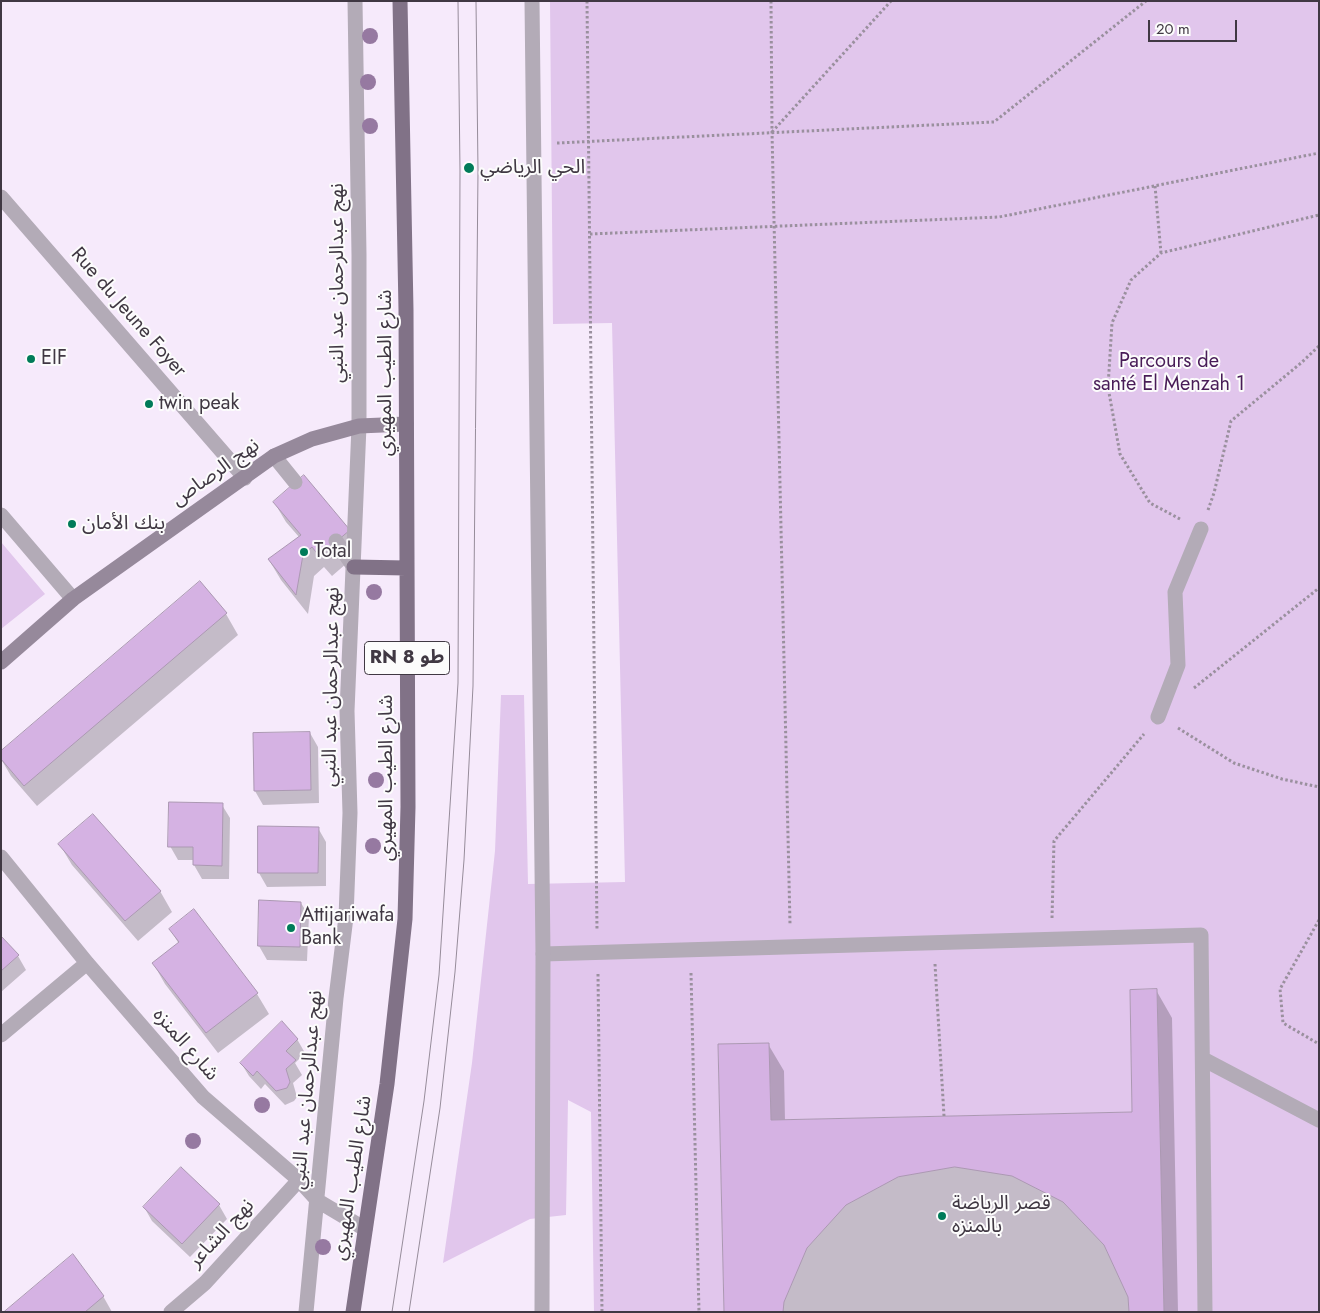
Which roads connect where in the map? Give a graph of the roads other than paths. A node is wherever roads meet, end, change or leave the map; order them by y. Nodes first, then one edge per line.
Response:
1 (355, 1) edge
2 (400, 1) edge
3 (532, 1) edge
4 (1, 197) edge
5 (406, 424) junction
6 (359, 426) junction
7 (274, 456) junction
8 (245, 478) junction
9 (295, 482) dead end
10 (1, 515) edge
11 (1201, 529) road end
12 (336, 541) dead end
13 (354, 567) junction
14 (406, 568) junction
15 (73, 599) junction
16 (1, 662) edge
17 (1158, 717) road end
18 (1, 857) edge
19 (543, 954) junction
20 (87, 963) junction
21 (1, 1035) edge
22 (1202, 1059) junction
23 (1319, 1120) edge
24 (299, 1180) junction
25 (318, 1201) junction
26 (365, 1229) junction
27 (170, 1312) edge
28 (306, 1312) edge
29 (353, 1312) edge
30 (542, 1312) edge
31 (1205, 1312) edge

1 - 6 street, نهج عبدالرحمان عبد النبي
2 - 5 main road, شارع الطيب المهيري / RN 8 طو
3 - 19 street
4 - 8 street, Rue du Jeune Foyer
5 - 6 street, نهج الرصاص
5 - 14 main road, شارع الطيب المهيري / RN 8 طو
6 - 7 street, نهج الرصاص
6 - 13 street, نهج عبدالرحمان عبد النبي
7 - 8 street, نهج الرصاص
7 - 9 street
8 - 15 street, نهج الرصاص
10 - 15 street
11 - 17 street
12 - 13 street
13 - 14 main road
13 - 25 street, نهج عبدالرحمان عبد النبي
14 - 26 main road, شارع الطيب المهيري / RN 8 طو
15 - 16 street, نهج الرصاص
18 - 20 street, شارع المنزه
19 - 22 street
19 - 30 street
20 - 21 street
20 - 24 street, شارع المنزه
22 - 23 street
22 - 31 street
24 - 25 street, شارع المنزه
24 - 27 street, نهج الشاعر
25 - 26 street, شارع المنزه
25 - 28 street, نهج عبدالرحمان عبد النبي
26 - 29 main road, شارع الطيب المهيري / RN 8 طو

